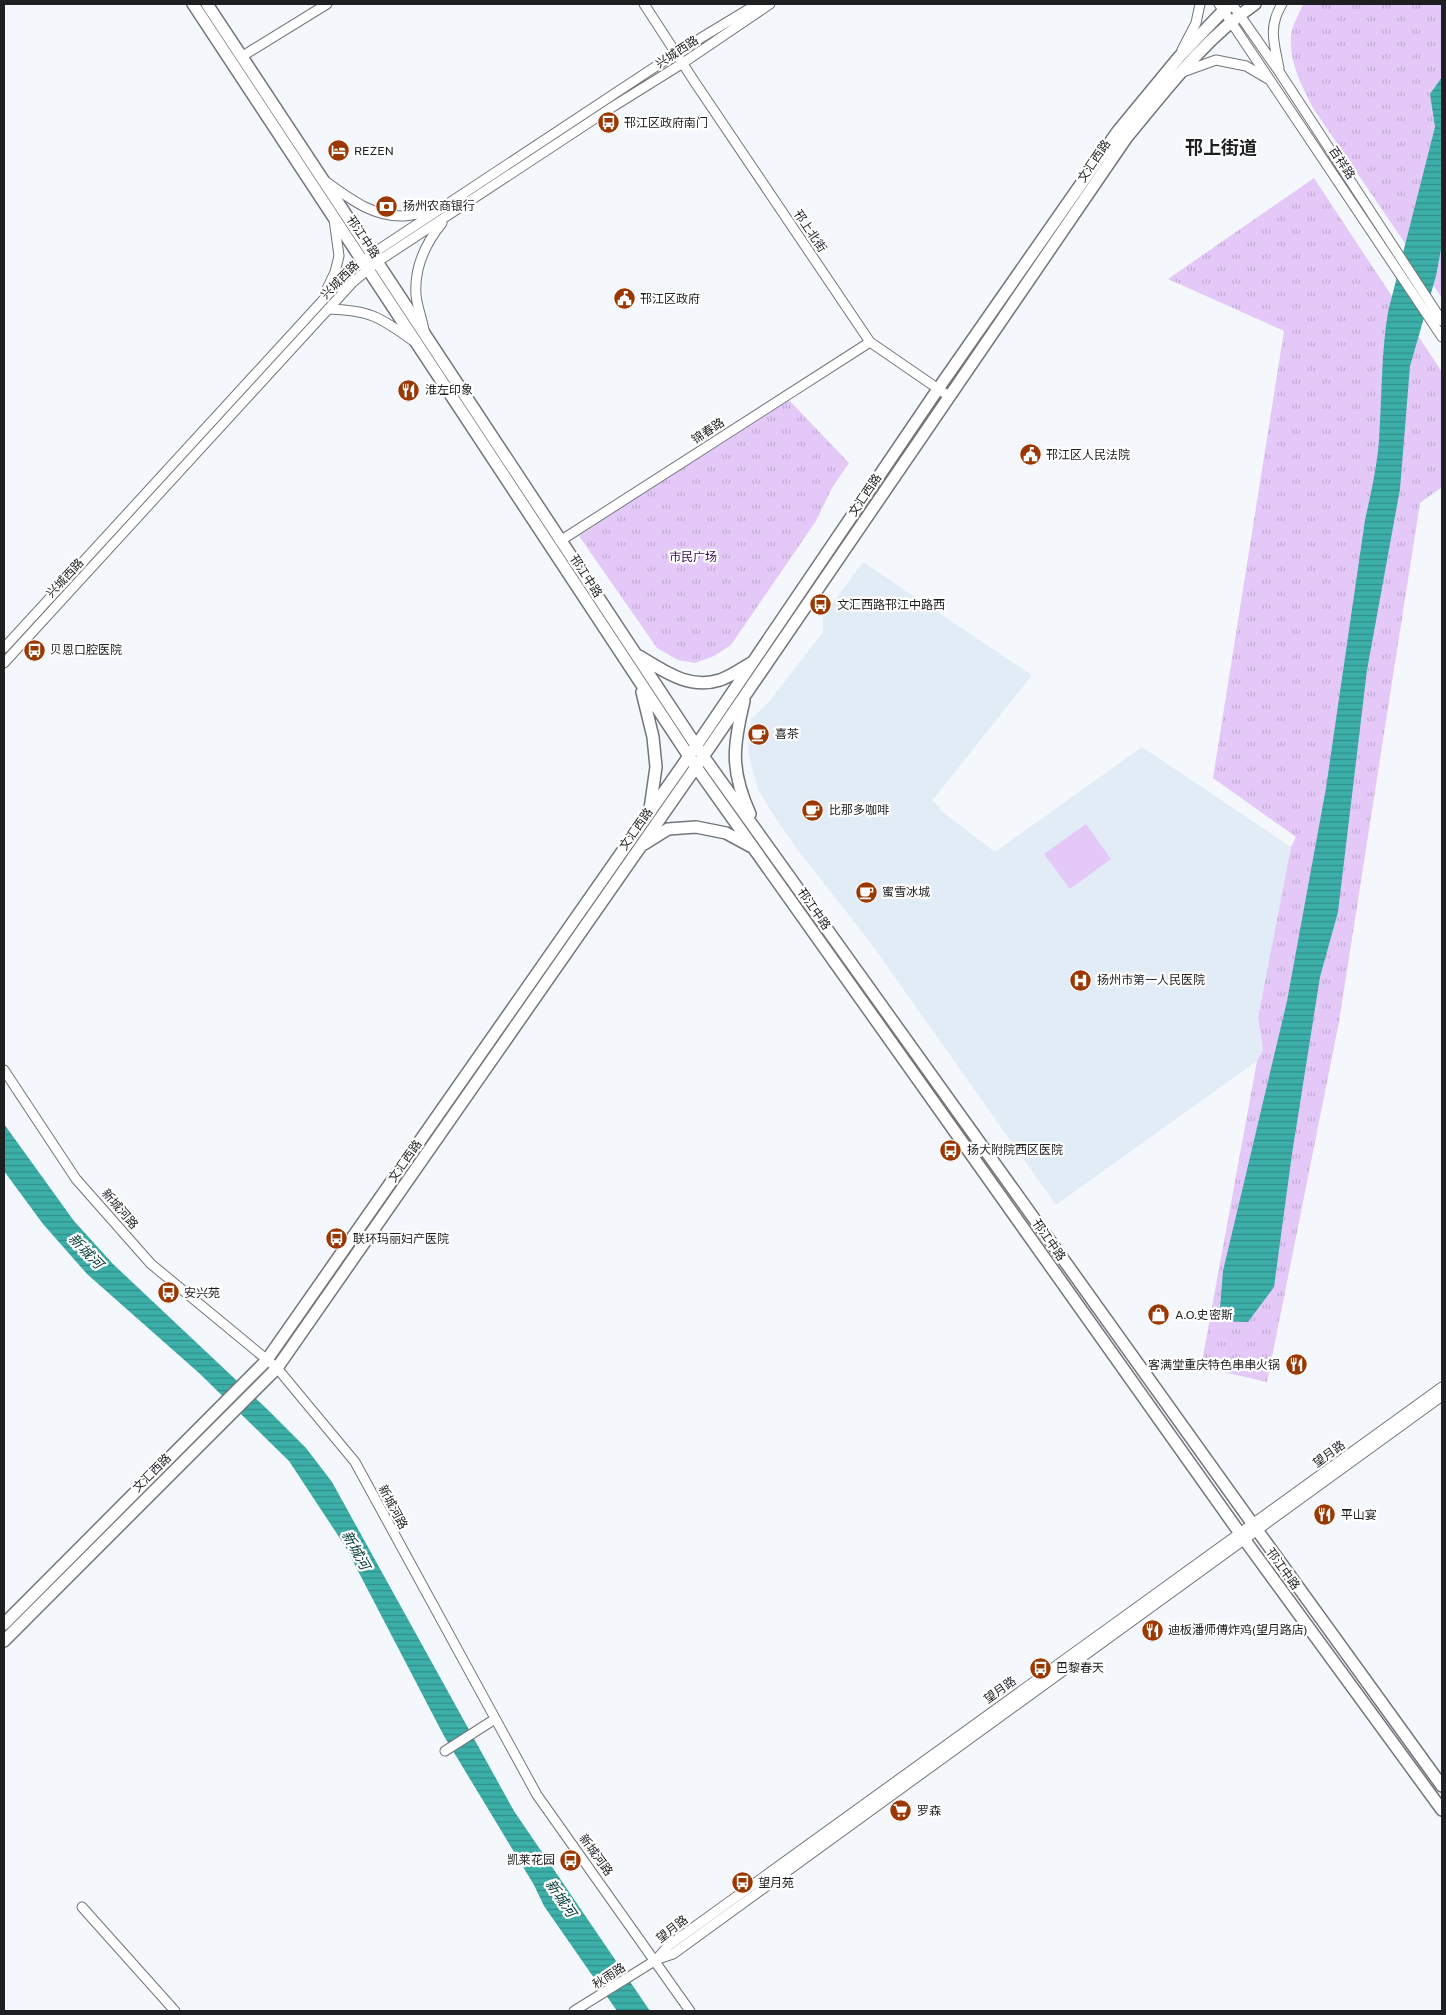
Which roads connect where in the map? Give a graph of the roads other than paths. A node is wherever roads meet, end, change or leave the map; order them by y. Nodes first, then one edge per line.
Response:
1 (194, 4) edge
2 (206, 4) edge
3 (326, 4) edge
4 (644, 4) edge
5 (757, 4) edge
6 (770, 4) edge
7 (1200, 4) edge
8 (1255, 4) edge
9 (1282, 4) edge
10 (1228, 5) edge
11 (1236, 17) junction
12 (676, 53) junction
13 (241, 57) junction
14 (1178, 57) junction
15 (683, 63) junction
16 (1180, 73) junction
17 (1280, 73) junction
18 (1272, 80) junction
19 (321, 178) junction
20 (440, 209) junction
21 (450, 214) junction
22 (334, 219) junction
23 (375, 258) junction
24 (365, 266) junction
25 (322, 300) junction
26 (328, 309) junction
27 (1442, 321) edge
28 (426, 335) junction
29 (1442, 337) edge
30 (870, 342) junction
31 (416, 343) junction
32 (938, 389) junction
33 (950, 397) junction
34 (560, 541) junction
35 (4, 648) edge
36 (635, 654) junction
37 (753, 662) junction
38 (4, 663) edge
39 (640, 683) junction
40 (746, 694) junction
41 (696, 746) junction
42 (689, 756) junction
43 (703, 756) junction
44 (696, 767) junction
45 (650, 812) junction
46 (762, 838) junction
47 (641, 846) junction
48 (754, 849) junction
49 (4, 1070) edge
50 (266, 1362) junction
51 (277, 1368) junction
52 (1442, 1387) edge
53 (1442, 1396) edge
54 (225, 1411) junction
55 (1255, 1527) junction
56 (1242, 1536) junction
57 (4, 1624) edge
58 (4, 1641) edge
59 (495, 1719) junction
60 (445, 1751) dead end
61 (1442, 1786) edge
62 (1442, 1810) edge
63 (82, 1907) dead end
64 (656, 1960) junction
65 (175, 2011) edge
66 (574, 2011) edge
67 (690, 2011) edge

1 - 22 main road, 邗江中路
2 - 13 main road, 邗江中路
3 - 13 street
4 - 12 street, 邗上北街
5 - 12 street, 兴城西路
6 - 15 street, 兴城西路
7 - 14 street
8 - 11 main road, 文汇西路
9 - 17 street
10 - 11 street, 百祥路
10 - 14 main road, 文汇西路
11 - 16 main road, 文汇西路
11 - 17 street, 百祥路
11 - 18 street, 百祥路
12 - 15 street, 邗上北街
12 - 20 street, 兴城西路
13 - 19 main road, 邗江中路
14 - 32 main road, 文汇西路
15 - 21 street, 兴城西路
15 - 30 street, 邗上北街
16 - 18 street
16 - 33 main road, 文汇西路
17 - 27 street, 百祥路
18 - 29 street, 百祥路
19 - 20 street
19 - 23 main road, 邗江中路
20 - 23 street, 兴城西路
21 - 23 street, 兴城西路
21 - 28 street
22 - 24 main road, 邗江中路
22 - 25 street
23 - 24 street, 兴城西路
23 - 28 main road, 邗江中路
24 - 25 street, 兴城西路
24 - 26 street, 兴城西路
24 - 31 main road, 邗江中路
25 - 35 street, 兴城西路
26 - 31 street
26 - 38 street, 兴城西路
28 - 34 main road, 邗江中路
30 - 32 street, 邗上北街
30 - 34 street, 锦春路
31 - 39 main road, 邗江中路
32 - 33 street, 邗上北街
32 - 37 main road, 文汇西路
33 - 40 main road, 文汇西路
34 - 36 main road, 邗江中路
36 - 37 main road
36 - 41 main road, 邗江中路
37 - 41 main road, 文汇西路
39 - 42 main road, 邗江中路
39 - 45 main road
40 - 43 main road, 文汇西路
40 - 46 main road
41 - 42 main road, 文汇西路
41 - 43 main road, 邗江中路
42 - 44 main road, 邗江中路
42 - 45 main road, 文汇西路
43 - 44 main road, 文汇西路
43 - 46 main road, 邗江中路
44 - 47 main road, 文汇西路
44 - 48 main road, 邗江中路
45 - 50 main road, 文汇西路
46 - 55 main road, 邗江中路
47 - 48 main road
47 - 51 main road, 文汇西路
48 - 56 main road, 邗江中路
49 - 50 street, 新城河路
50 - 51 street, 新城河路
50 - 54 main road, 文汇西路
51 - 54 main road, 文汇西路
51 - 59 street, 新城河路
52 - 55 street, 望月路
53 - 55 street, 望月路
54 - 57 main road, 文汇西路
54 - 58 main road, 文汇西路
55 - 56 street, 望月路
55 - 61 main road, 邗江中路
56 - 62 main road, 邗江中路
56 - 64 street, 望月路
59 - 60 street
59 - 64 street, 新城河路
63 - 65 street
64 - 66 street, 秋雨路
64 - 67 street, 新城河路

